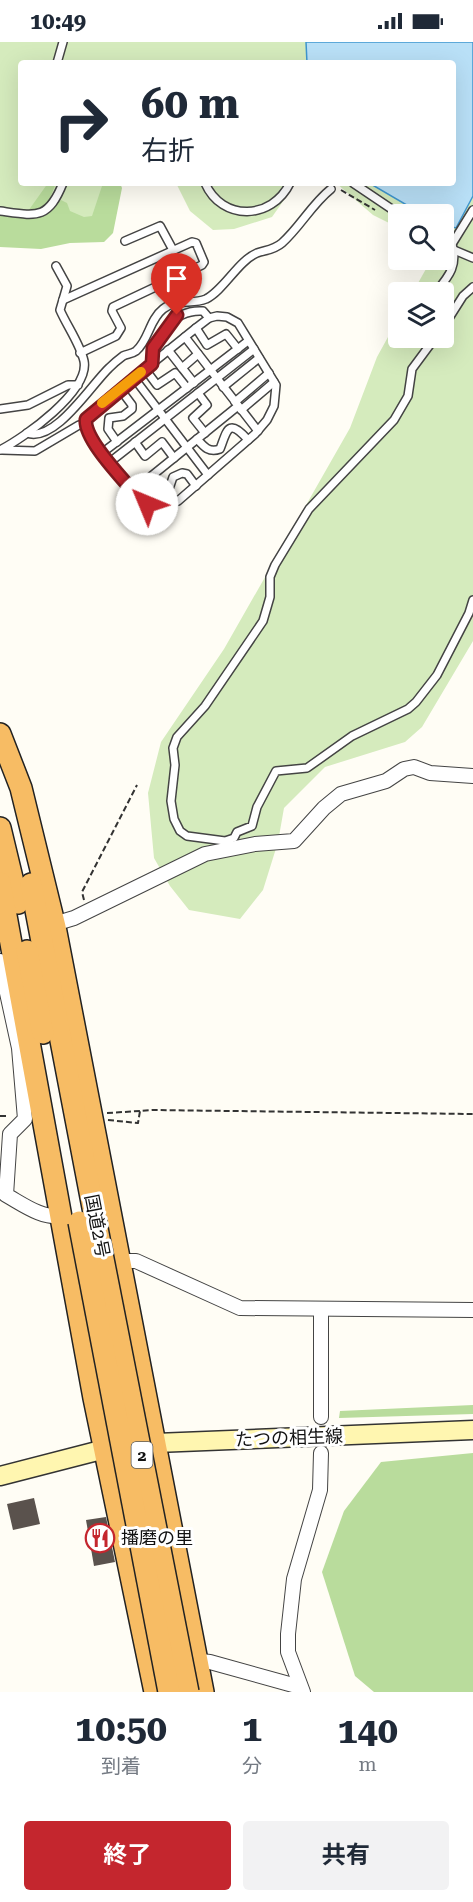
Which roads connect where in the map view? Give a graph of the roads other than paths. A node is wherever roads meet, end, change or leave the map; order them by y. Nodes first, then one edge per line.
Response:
1 (63, 42) edge
2 (58, 60) edge
3 (62, 186) edge
4 (207, 186) edge
5 (288, 186) edge
6 (357, 186) edge
7 (331, 189) road end
8 (388, 207) edge
9 (473, 210) edge
10 (0, 211) edge
11 (125, 241) dead end
12 (454, 245) edge
13 (454, 248) edge
14 (173, 250) junction
15 (473, 258) edge
16 (56, 266) dead end
17 (452, 270) edge
18 (443, 282) edge
19 (473, 287) edge
20 (63, 300) junction
21 (454, 310) edge
22 (209, 318) junction
23 (196, 328) junction
24 (185, 337) junction
25 (248, 340) junction
26 (428, 348) edge
27 (238, 349) junction
28 (168, 350) junction
29 (254, 350) junction
30 (80, 353) junction
31 (198, 354) junction
32 (259, 358) junction
33 (149, 366) junction
34 (182, 368) junction
35 (210, 370) junction
36 (269, 373) junction
37 (134, 378) junction
38 (217, 378) junction
39 (274, 382) junction
40 (78, 385) junction
41 (190, 385) junction
42 (223, 387) junction
43 (120, 389) junction
44 (198, 393) junction
45 (238, 406) junction
46 (0, 409) edge
47 (158, 410) junction
48 (165, 418) junction
49 (85, 425) junction
50 (258, 431) junction
51 (27, 433) junction
52 (205, 433) junction
53 (197, 439) junction
54 (248, 440) junction
55 (117, 442) junction
56 (135, 442) junction
57 (187, 447) junction
58 (1, 450) edge
59 (102, 453) junction
60 (174, 458) junction
61 (110, 462) junction
62 (208, 475) junction
63 (145, 481) junction
64 (196, 486) junction
65 (133, 490) junction
66 (473, 600) edge
67 (0, 734) edge
68 (0, 761) edge
69 (473, 776) edge
70 (0, 828) edge
71 (0, 883) edge
72 (54, 924) junction
73 (0, 961) edge
74 (15, 1000) junction
75 (79, 1219) junction
76 (121, 1261) junction
77 (321, 1309) junction
78 (473, 1310) edge
79 (321, 1417) dead end
80 (473, 1430) edge
81 (156, 1443) junction
82 (105, 1449) junction
83 (321, 1453) dead end
84 (0, 1476) edge
85 (197, 1659) junction
86 (150, 1666) junction
87 (302, 1690) edge
88 (155, 1692) edge
89 (169, 1692) edge
90 (188, 1692) edge
91 (203, 1692) edge

1 - 2 lane
3 - 10 lane
4 - 5 lane
6 - 8 lane
7 - 51 lane
9 - 12 lane
11 - 14 lane
13 - 15 lane
14 - 20 lane
14 - 30 lane
16 - 20 lane
17 - 18 lane
19 - 21 lane
20 - 30 lane
22 - 23 lane
22 - 25 lane
22 - 33 lane
23 - 24 lane
23 - 27 lane
24 - 28 lane
24 - 31 lane
25 - 27 lane
25 - 29 lane
26 - 66 lane
27 - 35 lane
28 - 33 lane
28 - 34 lane
29 - 32 lane
29 - 38 lane
30 - 40 lane
31 - 34 lane
31 - 35 lane
32 - 36 lane
32 - 42 lane
33 - 37 lane
33 - 41 lane
34 - 41 lane
35 - 38 lane
35 - 41 lane
36 - 39 lane
36 - 45 lane
37 - 43 lane
37 - 47 lane
38 - 42 lane
38 - 44 lane
39 - 45 lane
39 - 50 lane
40 - 46 lane
40 - 51 lane
41 - 47 lane
42 - 45 lane
43 - 49 lane
43 - 55 lane
44 - 48 lane
44 - 52 lane
45 - 50 lane
45 - 52 lane
47 - 48 lane
47 - 55 lane
48 - 56 lane
48 - 57 lane
49 - 58 lane
49 - 59 lane
50 - 54 lane
51 - 58 lane
52 - 53 lane
53 - 54 lane
53 - 57 lane
54 - 62 lane
55 - 59 lane
56 - 60 lane
56 - 61 lane
57 - 60 lane
57 - 62 lane
59 - 61 lane
60 - 63 lane
61 - 65 lane
62 - 64 lane
63 - 64 lane
63 - 65 lane
64 - 65 lane
67 - 72 highway
68 - 75 highway, 国道2号 / 2
69 - 72 street
70 - 75 highway, 国道2号 / 2
71 - 74 highway
72 - 76 highway
73 - 74 street
74 - 75 highway
74 - 75 street
75 - 82 highway
75 - 89 highway, 国道2号 / 2, bridge
75 - 90 highway, 国道2号 / 2, bridge
76 - 77 street
76 - 81 highway
77 - 78 street
77 - 79 street
80 - 81 main road, たつの相生線
81 - 82 main road, たつの相生線
81 - 85 highway
82 - 84 main road, たつの相生線
82 - 86 highway, 2
83 - 87 street
85 - 86 street
85 - 87 street
85 - 91 highway
86 - 88 highway, 2

